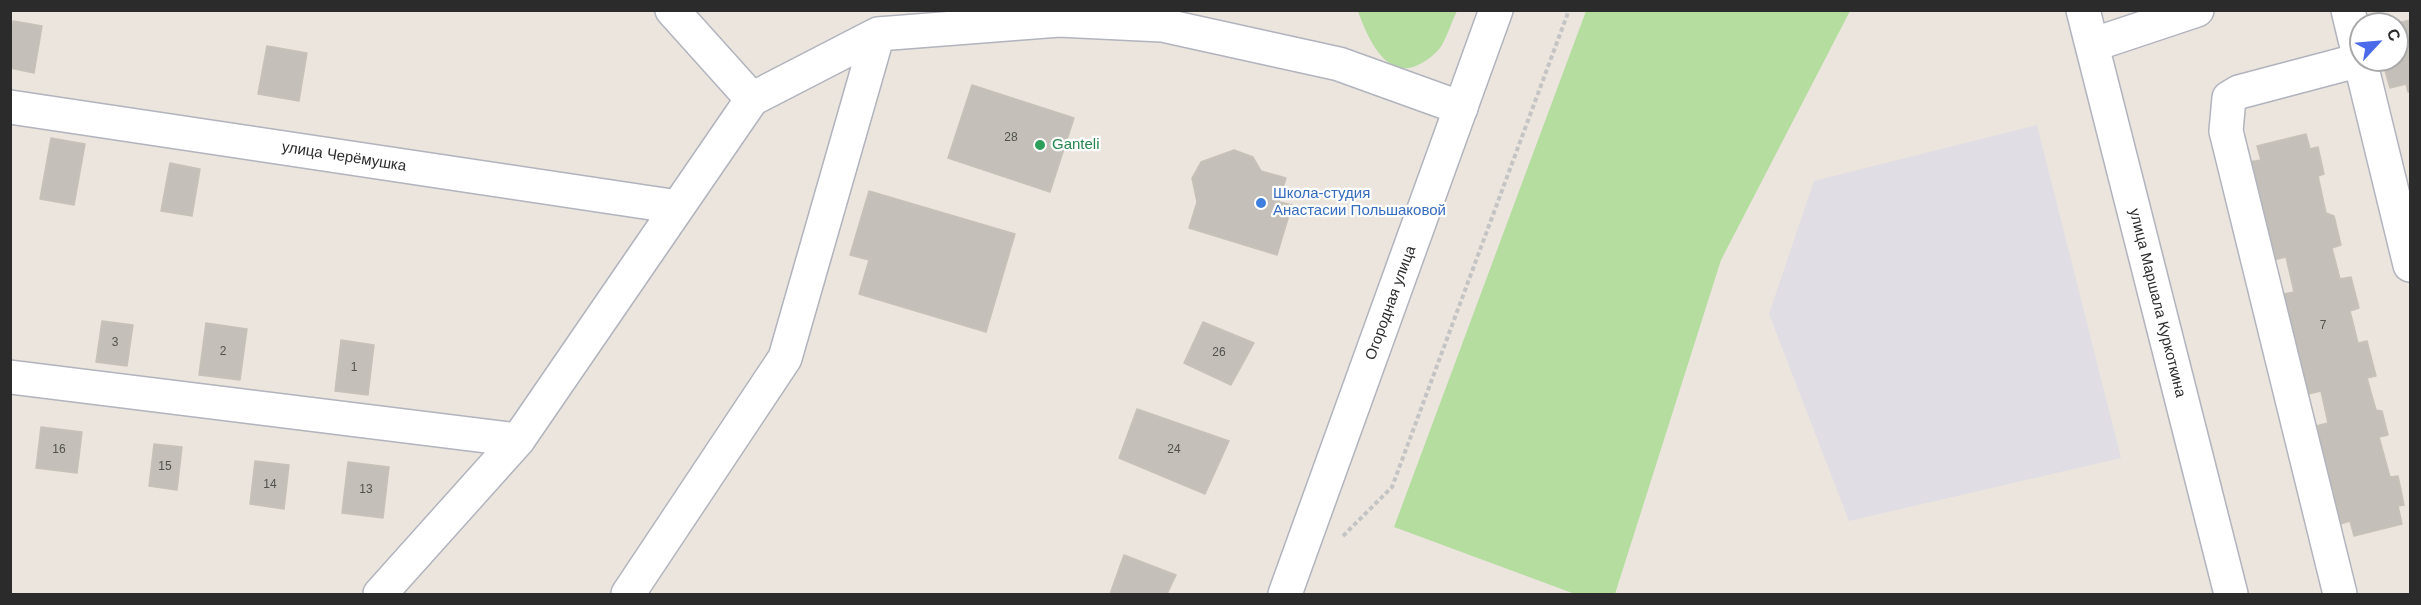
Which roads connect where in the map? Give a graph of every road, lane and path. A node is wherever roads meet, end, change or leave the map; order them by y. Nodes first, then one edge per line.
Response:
1 (672, 10) edge
2 (1496, 10) edge
3 (1569, 10) edge
4 (2083, 10) edge
5 (2197, 10) edge
6 (1055, 15) edge
7 (878, 34) junction
8 (2092, 45) junction
9 (2349, 63) edge
10 (2365, 72) edge
11 (752, 99) junction
12 (10, 107) edge
13 (1461, 108) junction
14 (2397, 147) edge
15 (678, 207) junction
16 (2410, 265) edge
17 (10, 377) edge
18 (518, 440) junction
19 (1338, 542) dead end
20 (380, 594) edge
21 (628, 594) edge
22 (1285, 594) edge
23 (2231, 594) edge
24 (2340, 594) edge

1 - 11 street
2 - 13 street, Огородная улица
3 - 19 path
4 - 8 street, улица Маршала Куркоткина
5 - 8 street
6 - 7 street
6 - 13 street
7 - 11 street
7 - 21 street
8 - 23 street, улица Маршала Куркоткина
9 - 24 street
10 - 14 street
11 - 15 street
12 - 15 street, улица Черёмушка
13 - 22 street, Огородная улица
14 - 16 street
15 - 18 street
17 - 18 street
18 - 20 street

